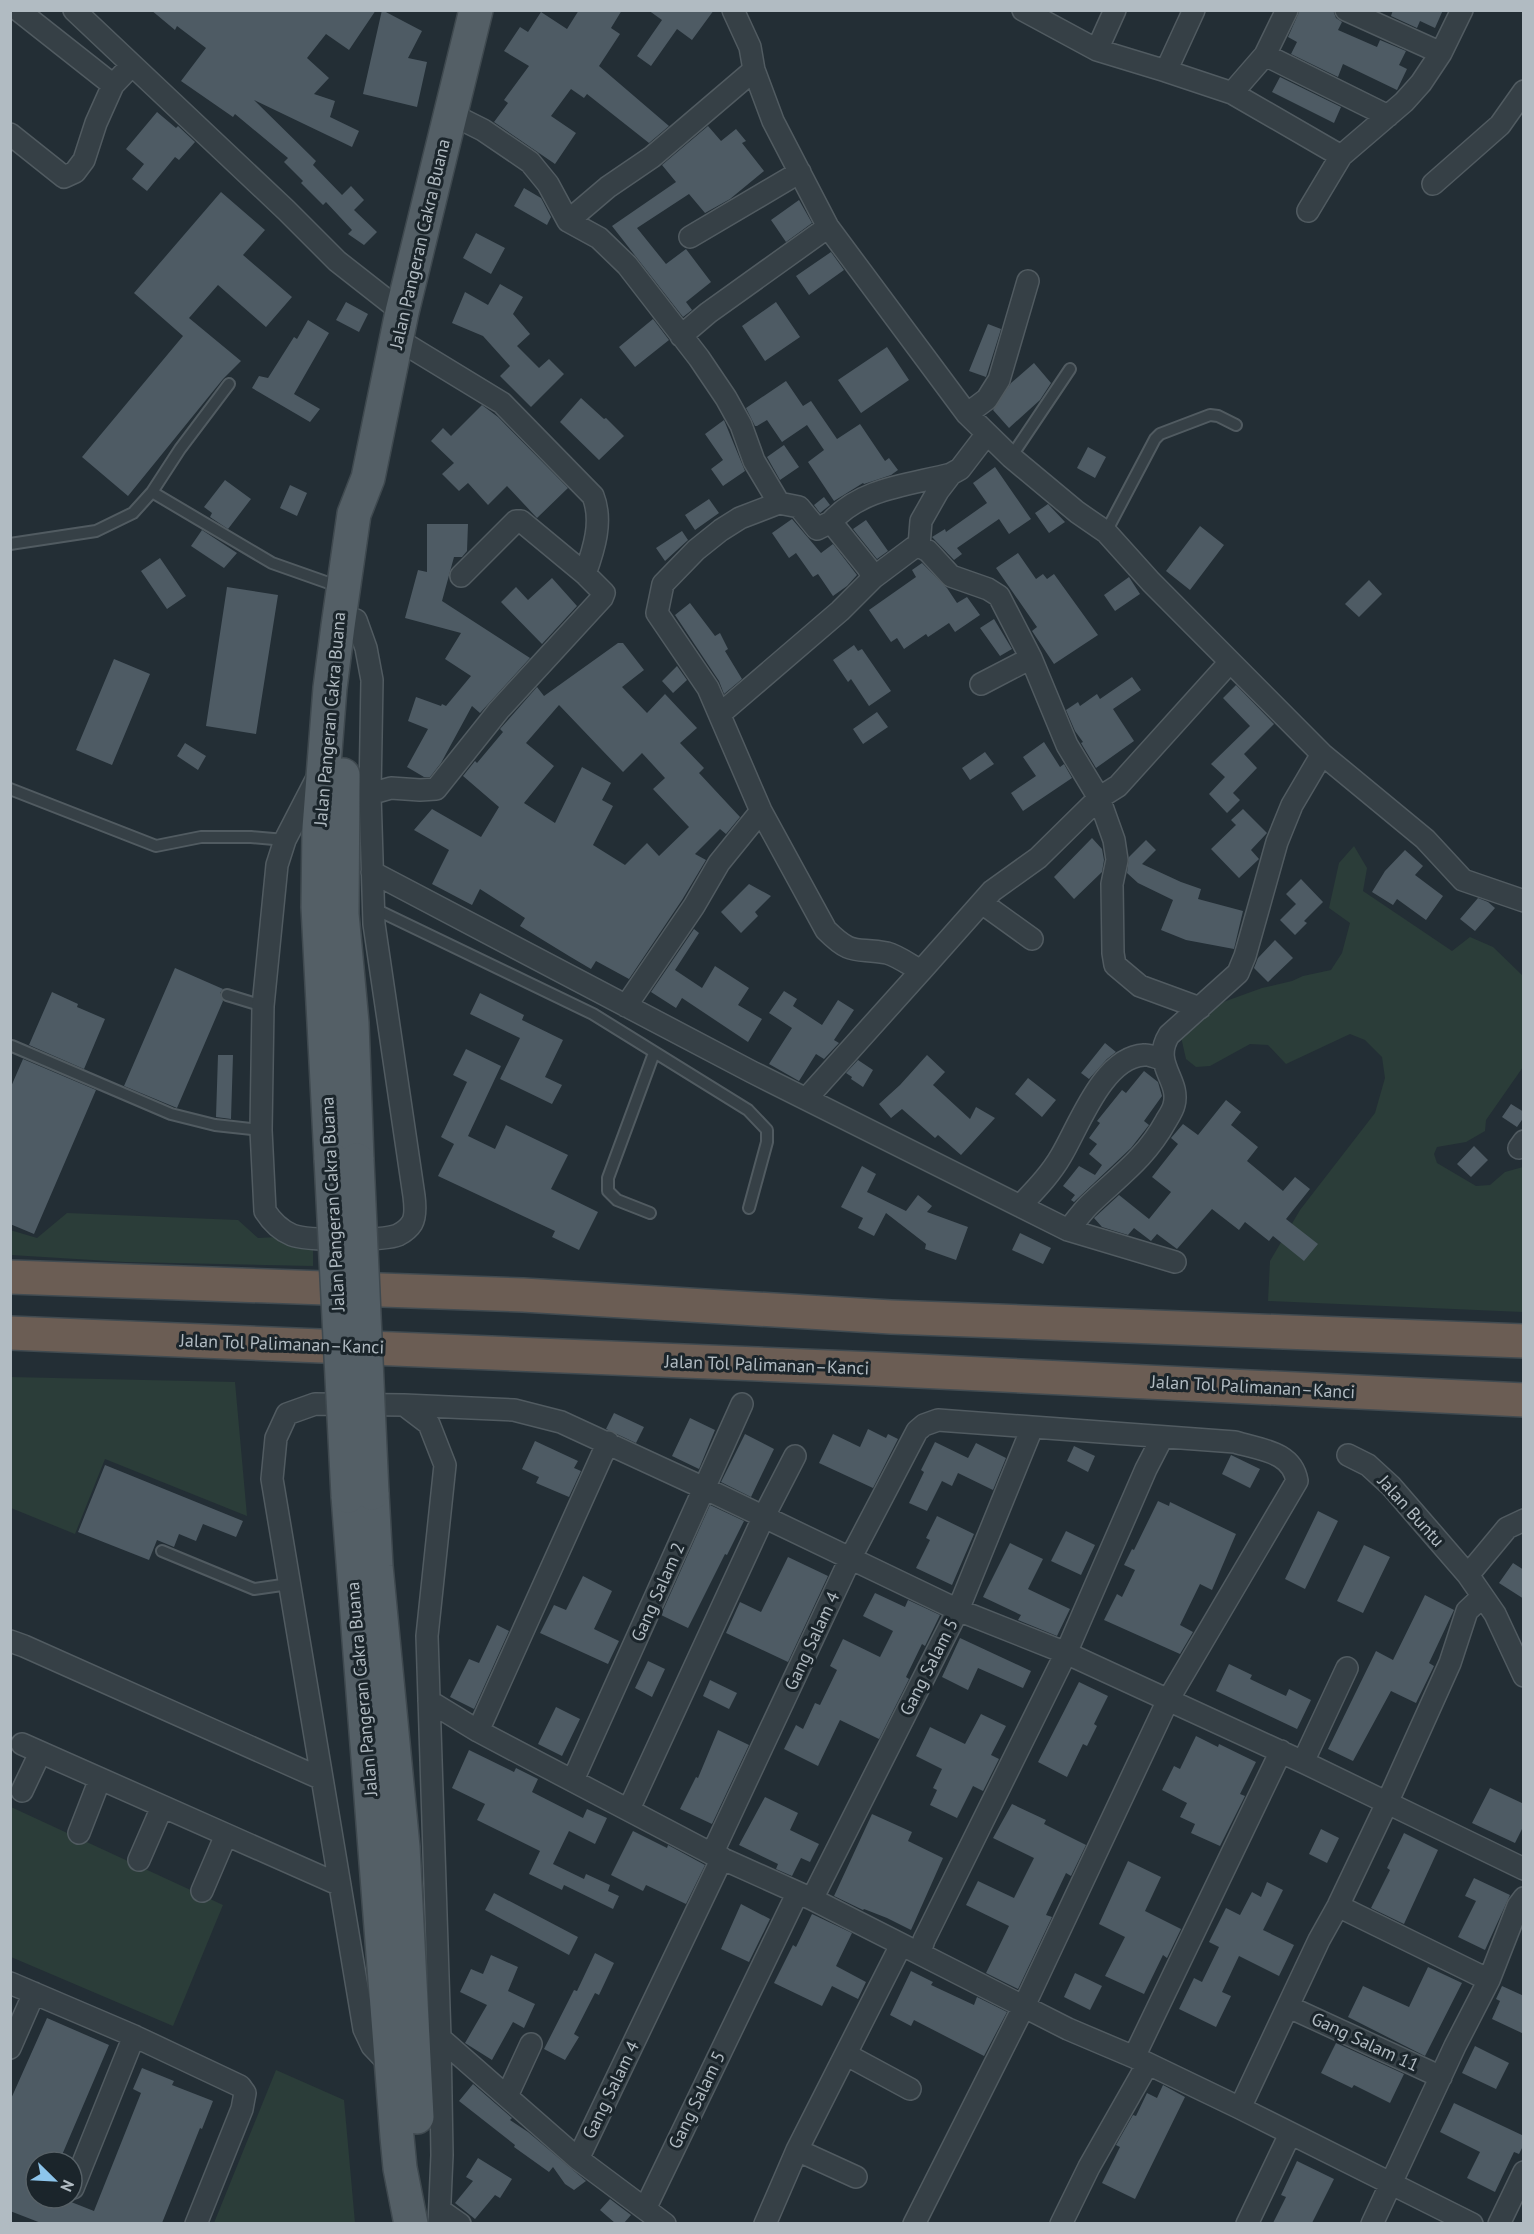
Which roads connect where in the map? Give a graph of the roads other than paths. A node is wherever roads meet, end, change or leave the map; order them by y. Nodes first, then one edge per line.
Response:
1 (18, 10) edge
2 (74, 10) edge
3 (476, 10) edge
4 (733, 10) edge
5 (1115, 10) edge
6 (1194, 10) edge
7 (1287, 10) edge
8 (1346, 10) edge
9 (1462, 10) edge
10 (1032, 13) edge
11 (1097, 50) junction
12 (1441, 53) junction
13 (1265, 55) junction
14 (132, 65) junction
15 (754, 70) junction
16 (1166, 71) junction
17 (113, 85) junction
18 (1524, 91) edge
19 (1232, 93) junction
20 (451, 114) junction
21 (1388, 116) junction
22 (10, 134) edge
23 (1341, 156) junction
24 (800, 172) junction
25 (1433, 184) dead end
26 (1308, 211) dead end
27 (568, 221) junction
28 (828, 226) junction
29 (690, 237) dead end
30 (1028, 281) dead end
31 (400, 325) junction
32 (681, 336) junction
33 (1070, 369) dead end
34 (229, 384) dead end
35 (967, 414) junction
36 (1236, 425) dead end
37 (986, 435) junction
38 (1011, 457) junction
39 (951, 474) junction
40 (368, 478) junction
41 (152, 492) junction
42 (779, 503) junction
43 (831, 522) junction
44 (1106, 532) junction
45 (10, 544) edge
46 (919, 546) junction
47 (585, 574) junction
48 (461, 576) dead end
49 (873, 578) junction
50 (343, 588) junction
51 (356, 620) junction
52 (1031, 658) junction
53 (1230, 662) junction
54 (981, 684) dead end
55 (720, 714) junction
56 (1322, 754) junction
57 (323, 766) junction
58 (10, 789) edge
59 (370, 794) junction
60 (1099, 798) junction
61 (761, 811) junction
62 (285, 840) junction
63 (372, 872) junction
64 (1524, 902) edge
65 (981, 903) junction
66 (373, 908) junction
67 (1032, 939) dead end
68 (921, 970) junction
69 (229, 996) dead end
70 (256, 1003) junction
71 (626, 1006) junction
72 (1200, 1008) junction
73 (12, 1046) dead end
74 (654, 1053) junction
75 (1162, 1059) junction
76 (806, 1099) junction
77 (254, 1129) junction
78 (344, 1159) junction
79 (1020, 1206) junction
80 (749, 1208) dead end
81 (650, 1213) dead end
82 (1068, 1230) junction
83 (1175, 1262) dead end
84 (10, 1277) edge
85 (10, 1333) edge
86 (1524, 1341) edge
87 (1524, 1400) edge
88 (742, 1404) dead end
89 (405, 1405) junction
90 (1032, 1428) junction
91 (1162, 1438) junction
92 (608, 1442) junction
93 (1348, 1455) dead end
94 (795, 1456) dead end
95 (704, 1488) junction
96 (360, 1495) junction
97 (764, 1516) junction
98 (1524, 1520) edge
99 (162, 1551) dead end
100 (851, 1557) junction
101 (1468, 1575) junction
102 (289, 1584) junction
103 (1476, 1603) junction
104 (958, 1610) junction
105 (10, 1641) edge
106 (1066, 1653) junction
107 (1347, 1668) dead end
108 (1524, 1676) edge
109 (1168, 1700) junction
110 (429, 1701) junction
111 (478, 1731) junction
112 (1281, 1751) junction
113 (1303, 1762) junction
114 (100, 1779) junction
115 (322, 1779) junction
116 (573, 1779) junction
117 (22, 1791) dead end
118 (1387, 1803) junction
119 (162, 1807) junction
120 (629, 1809) junction
121 (79, 1833) dead end
122 (226, 1835) junction
123 (717, 1856) junction
124 (139, 1860) dead end
125 (1524, 1869) edge
126 (340, 1885) junction
127 (202, 1891) dead end
128 (804, 1897) junction
129 (1524, 1898) edge
130 (1338, 1906) junction
131 (910, 1949) junction
132 (1489, 1980) junction
133 (10, 1983) edge
134 (34, 1993) junction
135 (1024, 2006) junction
136 (1289, 2007) junction
137 (134, 2036) junction
138 (440, 2038) junction
139 (531, 2044) dead end
140 (10, 2048) edge
141 (847, 2055) junction
142 (1141, 2061) junction
143 (391, 2066) junction
144 (1441, 2077) junction
145 (910, 2089) dead end
146 (507, 2096) junction
147 (1240, 2108) junction
148 (1290, 2134) junction
149 (797, 2150) junction
150 (578, 2159) junction
151 (84, 2161) edge
152 (1524, 2172) edge
153 (856, 2177) dead end
154 (1389, 2184) junction
155 (645, 2209) junction
156 (425, 2219) edge
157 (196, 2223) edge
158 (460, 2223) edge
159 (665, 2223) edge
160 (765, 2223) edge
161 (914, 2223) edge
162 (1061, 2223) edge
163 (1247, 2223) edge
164 (1372, 2223) edge
165 (1472, 2223) edge
166 (1498, 2223) edge

1 - 17 street
2 - 14 street
3 - 20 main road, Jalan Pangeran Cakra Buana
4 - 15 street
5 - 11 street
6 - 16 street
7 - 13 street
8 - 12 street
9 - 12 street
10 - 11 street
11 - 16 street
12 - 21 street
13 - 19 street
13 - 21 street
14 - 17 street
14 - 31 street
15 - 24 street
15 - 27 street
16 - 19 street
17 - 22 street
18 - 25 street
19 - 23 street
20 - 27 street
20 - 31 main road, Jalan Pangeran Cakra Buana
21 - 23 street
23 - 26 street
24 - 28 street
24 - 29 street
27 - 32 street
28 - 32 street
28 - 35 street
30 - 35 street
31 - 40 main road, Jalan Pangeran Cakra Buana
31 - 47 street
32 - 42 street
33 - 38 lane
34 - 41 lane
35 - 37 street
36 - 44 lane
37 - 38 street
37 - 39 street
38 - 44 street
39 - 43 street
39 - 46 street
40 - 50 main road, Jalan Pangeran Cakra Buana
40 - 51 main road, Jalan Pangeran Cakra Buana
41 - 45 lane
41 - 50 lane
42 - 43 street
42 - 55 street
43 - 49 street
44 - 53 street
46 - 49 street
46 - 52 street
47 - 48 street
47 - 59 street
49 - 55 street
50 - 57 main road, Jalan Pangeran Cakra Buana
51 - 59 street
51 - 78 main road, Jalan Pangeran Cakra Buana
52 - 54 street
52 - 60 street
53 - 56 street
53 - 60 street
55 - 61 street
56 - 64 street
56 - 72 street
57 - 62 street
57 - 78 main road, Jalan Pangeran Cakra Buana
58 - 62 lane
59 - 63 street
60 - 65 street
60 - 72 street
61 - 68 street
61 - 71 street
62 - 70 street
63 - 66 street
63 - 71 street
65 - 67 street
65 - 68 street
66 - 74 lane
66 - 77 street
68 - 76 street
69 - 70 lane
70 - 77 street
71 - 76 street
72 - 75 street
73 - 77 lane
74 - 80 lane
74 - 81 lane
75 - 79 street
75 - 82 street
76 - 79 street
78 - 96 main road, Jalan Pangeran Cakra Buana, bridge
79 - 82 street
82 - 83 street
84 - 86 highway
85 - 87 highway, Jalan Tol Palimanan–Kanci
88 - 95 street, Gang Salam 2
89 - 92 street
89 - 102 street
89 - 110 street
90 - 91 street
90 - 100 street, Gang Salam 4
90 - 104 street, Gang Salam 5
91 - 106 street
91 - 109 street
92 - 95 street
92 - 111 street
93 - 101 street, Jalan Buntu
94 - 97 street
95 - 97 street
95 - 116 street, Gang Salam 2
96 - 143 main road, Jalan Pangeran Cakra Buana
96 - 156 main road, Jalan Pangeran Cakra Buana
97 - 100 street
97 - 120 street
98 - 101 street
99 - 102 lane
100 - 104 street
100 - 123 street, Gang Salam 4
101 - 103 street, Jalan Buntu
102 - 115 street
103 - 108 street, Jalan Buntu
103 - 118 street
104 - 106 street
104 - 128 street, Gang Salam 5
105 - 115 street
106 - 109 street
106 - 131 street
107 - 113 street
109 - 112 street
109 - 135 street
110 - 111 street
110 - 138 street
111 - 116 street
112 - 113 street
112 - 142 street
113 - 118 street
114 - 117 street
114 - 119 street
114 - 121 street
115 - 126 street
116 - 120 street
118 - 125 street
118 - 130 street
119 - 122 street
119 - 124 street
120 - 123 street
122 - 126 street
122 - 127 street
123 - 128 street
123 - 150 street, Gang Salam 4
126 - 143 street
128 - 131 street
128 - 155 street, Gang Salam 5
129 - 132 street
130 - 132 street
130 - 136 street
131 - 135 street
131 - 141 street
132 - 144 street
133 - 134 street
134 - 137 street
134 - 140 street
135 - 142 street
135 - 161 street
136 - 144 street, Gang Salam 11
136 - 147 street
137 - 151 street
137 - 157 street
138 - 146 street
138 - 156 street
139 - 146 street
141 - 145 street
141 - 149 street
142 - 147 street
142 - 162 street
143 - 156 main road, Jalan Pangeran Cakra Buana
144 - 154 street
146 - 150 street
147 - 148 street
148 - 154 street
148 - 163 street
149 - 153 street
149 - 160 street
150 - 155 street
152 - 166 street
154 - 164 street
154 - 165 street
155 - 159 street
156 - 158 street

